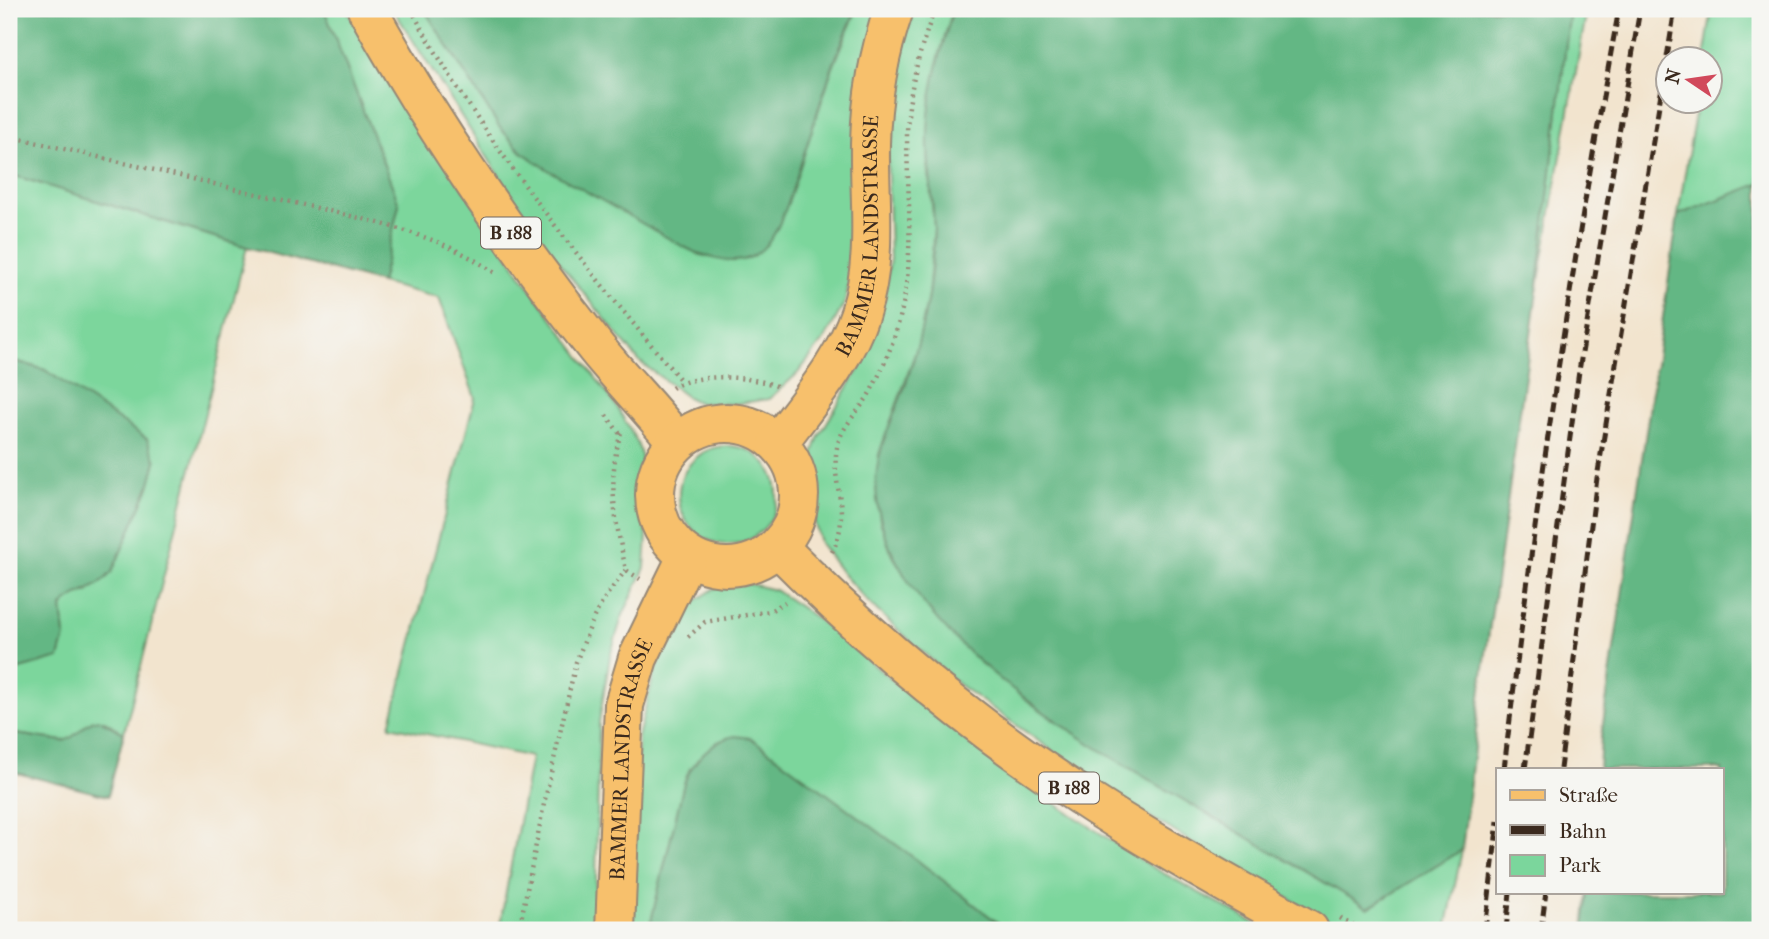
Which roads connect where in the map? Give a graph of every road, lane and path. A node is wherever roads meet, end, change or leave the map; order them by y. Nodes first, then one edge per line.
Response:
1 (367, 9) edge
2 (411, 9) edge
3 (894, 9) edge
4 (9, 136) edge
5 (496, 274) dead end
6 (682, 382) junction
7 (669, 391) dead end
8 (786, 392) dead end
9 (604, 412) dead end
10 (841, 436) dead end
11 (677, 442) junction
12 (778, 443) junction
13 (778, 547) junction
14 (687, 557) junction
15 (826, 558) dead end
16 (626, 570) junction
17 (644, 583) dead end
18 (791, 598) dead end
19 (705, 622) dead end
20 (519, 930) edge
21 (615, 930) edge
22 (1309, 930) edge

1 - 11 main road, B 188
2 - 6 path
3 - 12 main road, BAMMER LANDSTRASSE
4 - 5 path
6 - 7 path
6 - 8 path
9 - 16 path
10 - 15 path
11 - 12 main road
11 - 14 main road
12 - 13 main road
13 - 14 main road
13 - 22 main road, B 188
14 - 21 main road, BAMMER LANDSTRASSE
16 - 17 path
16 - 20 path
18 - 19 path

